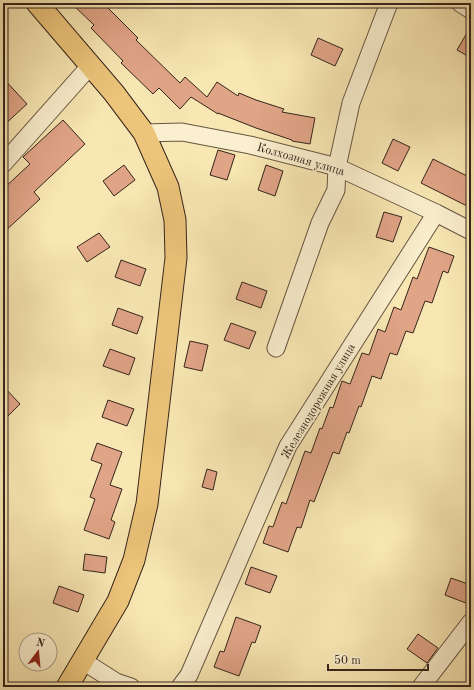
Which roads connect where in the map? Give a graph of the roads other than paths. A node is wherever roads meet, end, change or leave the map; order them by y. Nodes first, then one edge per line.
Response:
1 (37, 3) edge
2 (389, 3) edge
3 (460, 3) edge
4 (471, 10) edge
5 (90, 66) junction
6 (144, 133) junction
7 (3, 164) edge
8 (337, 167) junction
9 (436, 212) junction
10 (471, 231) edge
11 (276, 348) dead end
12 (471, 622) edge
13 (83, 661) junction
14 (67, 687) edge
15 (131, 687) edge
16 (180, 687) edge
17 (421, 687) edge

1 - 5 main road
2 - 8 street
3 - 4 street
5 - 6 main road
5 - 7 street
6 - 8 street, Колхозная улица
6 - 13 main road
8 - 9 street, Колхозная улица
8 - 11 street
9 - 10 street, Колхозная улица
9 - 16 street, Железнодорожная улица
12 - 17 street
13 - 14 main road
13 - 15 street

